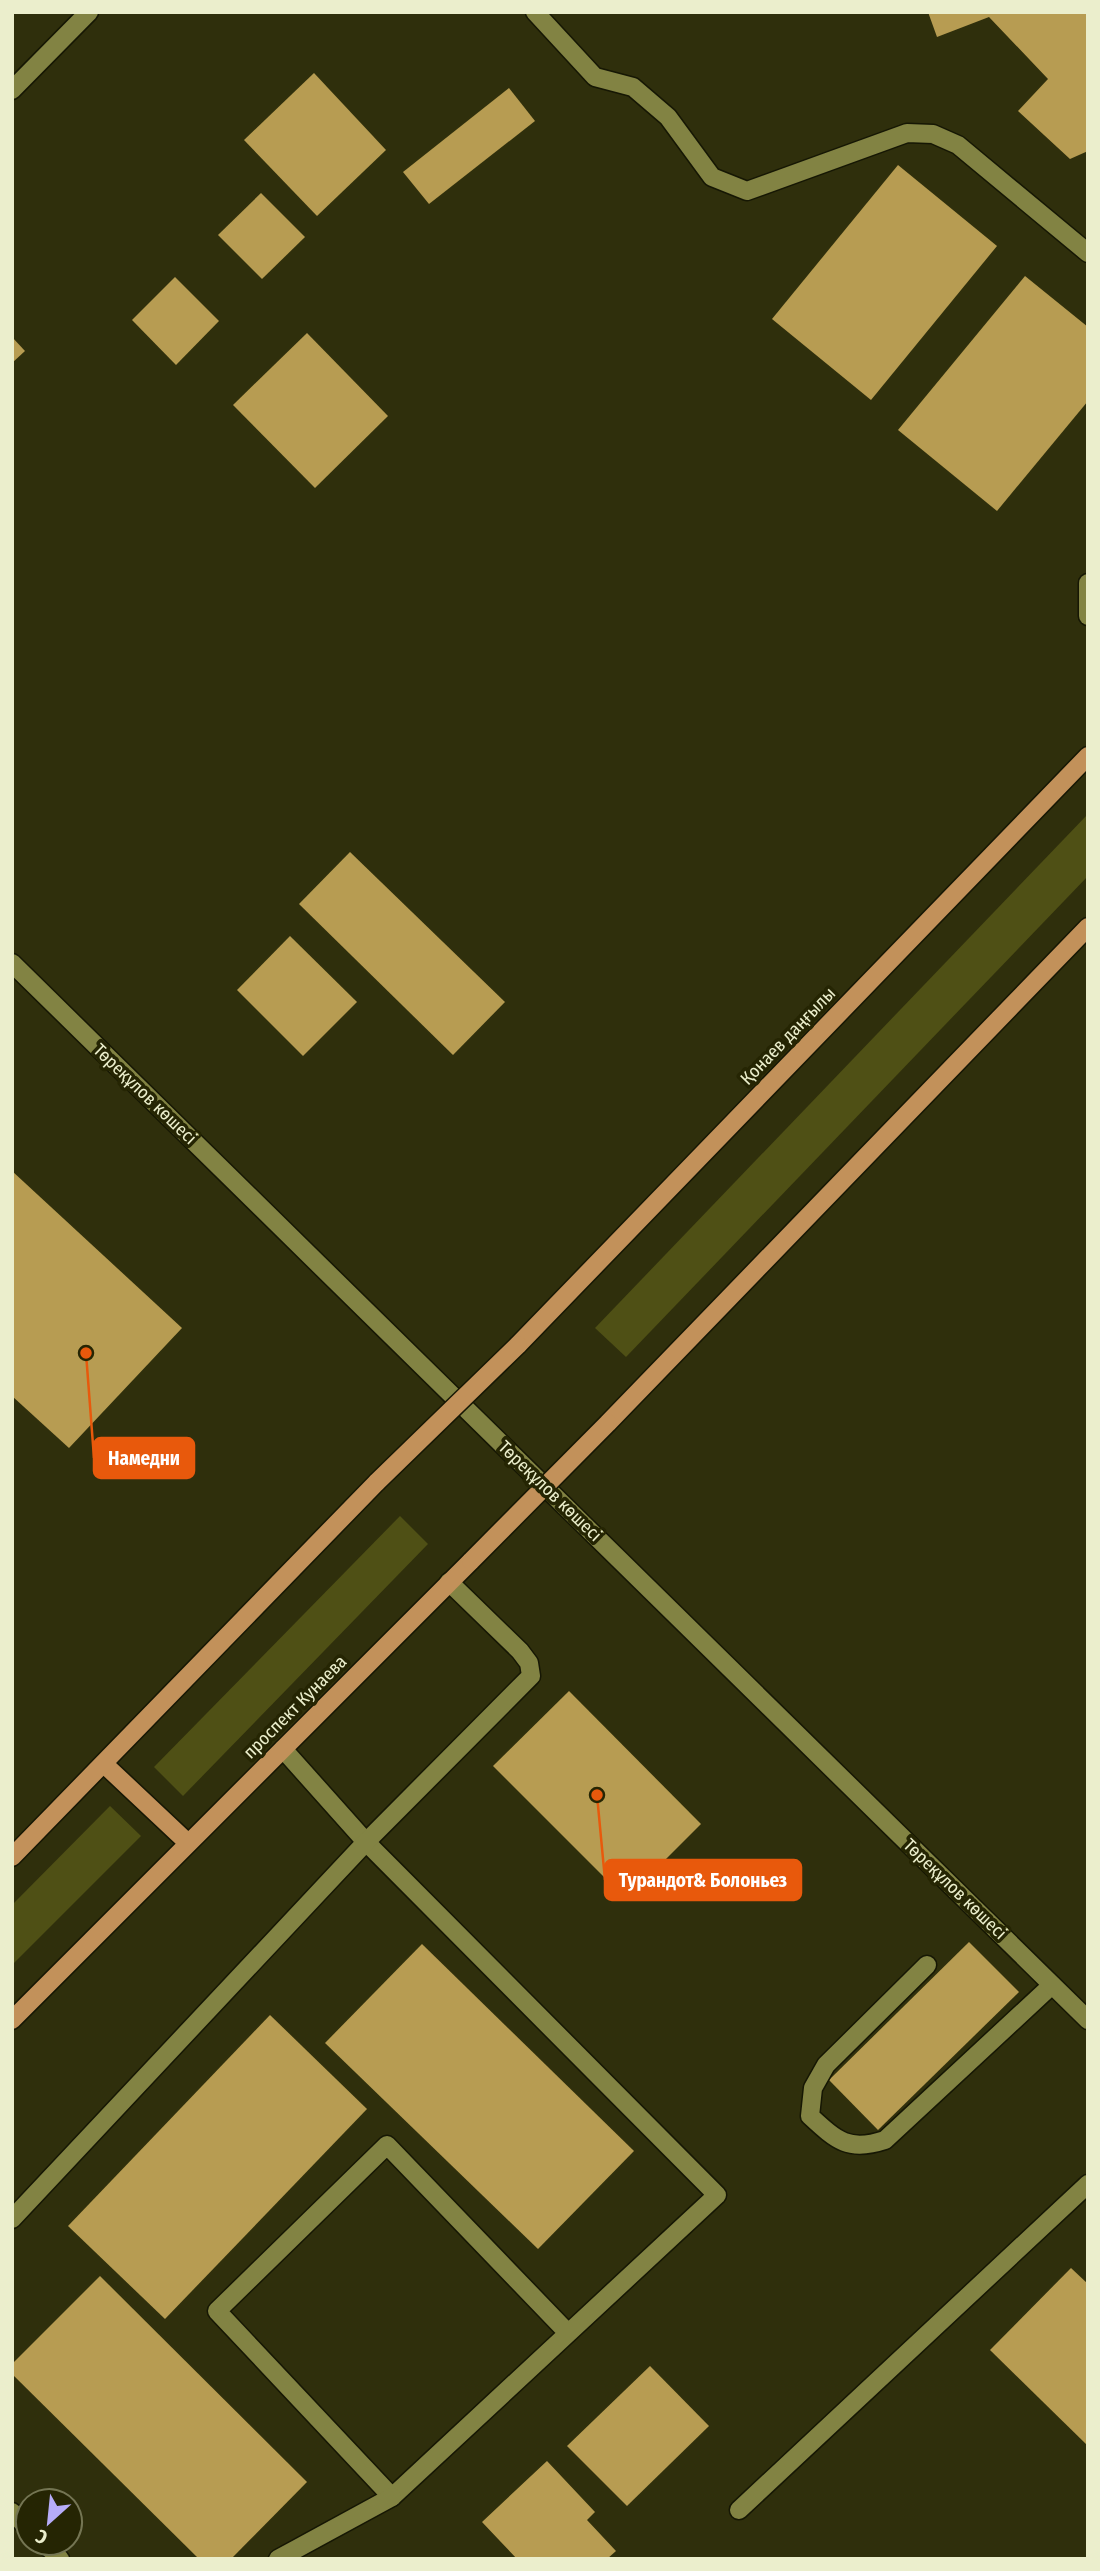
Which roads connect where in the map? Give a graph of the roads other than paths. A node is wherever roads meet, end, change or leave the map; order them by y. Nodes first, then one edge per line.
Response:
1 (89, 12) edge
2 (535, 12) edge
3 (12, 90) edge
4 (1088, 253) edge
5 (1088, 583) edge
6 (1088, 616) edge
7 (1088, 756) edge
8 (1088, 928) edge
9 (12, 963) edge
10 (449, 1582) junction
11 (283, 1749) junction
12 (104, 1764) junction
13 (366, 1842) junction
14 (188, 1843) junction
15 (12, 1857) edge
16 (928, 1965) dead end
17 (1052, 1985) junction
18 (12, 2020) edge
19 (1088, 2020) edge
20 (1088, 2183) edge
21 (12, 2219) edge
22 (568, 2333) junction
23 (392, 2497) junction
24 (739, 2510) dead end
25 (278, 2559) edge

1 - 3 main road
2 - 4 main road
5 - 6 main road
7 - 12 main road, Қонаев даңғылы, bridge
8 - 10 main road, проспект Кунаева, bridge
9 - 17 main road, Төреқұлов көшесі
10 - 11 main road, проспект Кунаева
10 - 13 main road
11 - 13 main road
11 - 14 main road, проспект Кунаева
12 - 14 main road
12 - 15 main road
13 - 21 main road
13 - 22 main road
14 - 18 main road, проспект Кунаева
16 - 17 main road
17 - 19 main road, Төреқұлов көшесі
20 - 24 main road
22 - 23 main road
22 - 23 main road
23 - 25 main road

